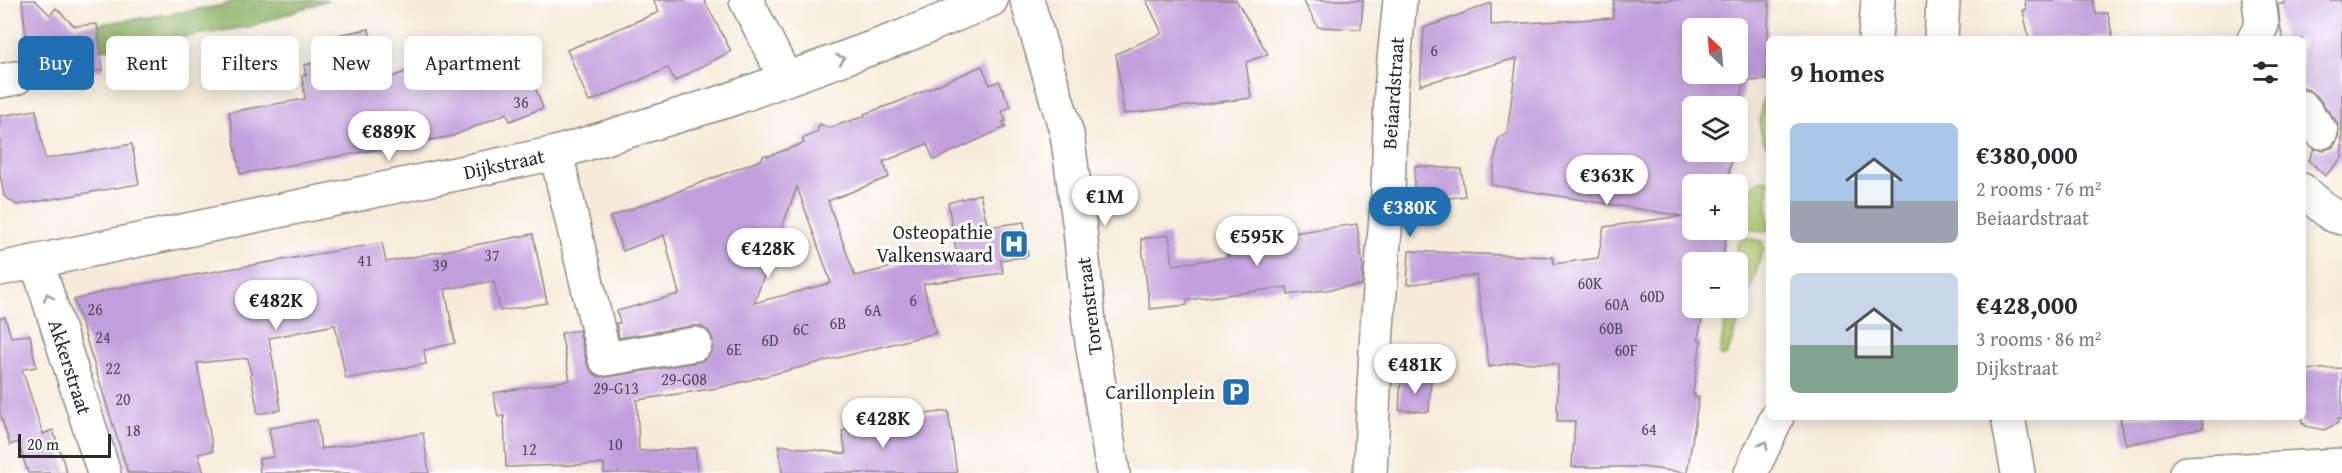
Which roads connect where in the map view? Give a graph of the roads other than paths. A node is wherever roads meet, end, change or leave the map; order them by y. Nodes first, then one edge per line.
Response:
1 (747, 0) edge
2 (991, 0) edge
3 (1027, 0) edge
4 (1400, 0) edge
5 (1878, 0) edge
6 (1943, 0) edge
7 (1875, 36) edge
8 (1941, 36) edge
9 (786, 79) junction
10 (556, 153) junction
11 (2306, 193) edge
12 (2342, 218) edge
13 (37, 262) junction
14 (0, 269) edge
15 (695, 344) dead end
16 (1776, 420) edge
17 (2009, 420) edge
18 (2342, 465) edge
19 (104, 473) edge
20 (1113, 473) edge
21 (1370, 473) edge
22 (1750, 473) edge
23 (2018, 473) edge
24 (2186, 473) edge

1 - 9 street
9 -> 2 street, Dijkstraat
3 - 20 street, Torenstraat
4 - 21 street, Beiaardstraat
5 - 7 street
6 - 8 street
9 - 10 street, Dijkstraat
10 - 13 street, Dijkstraat
10 - 15 street
11 - 12 street
13 - 14 street, Dijkstraat
19 -> 13 street, Akkerstraat
22 -> 16 street
17 - 23 street
18 - 24 street

